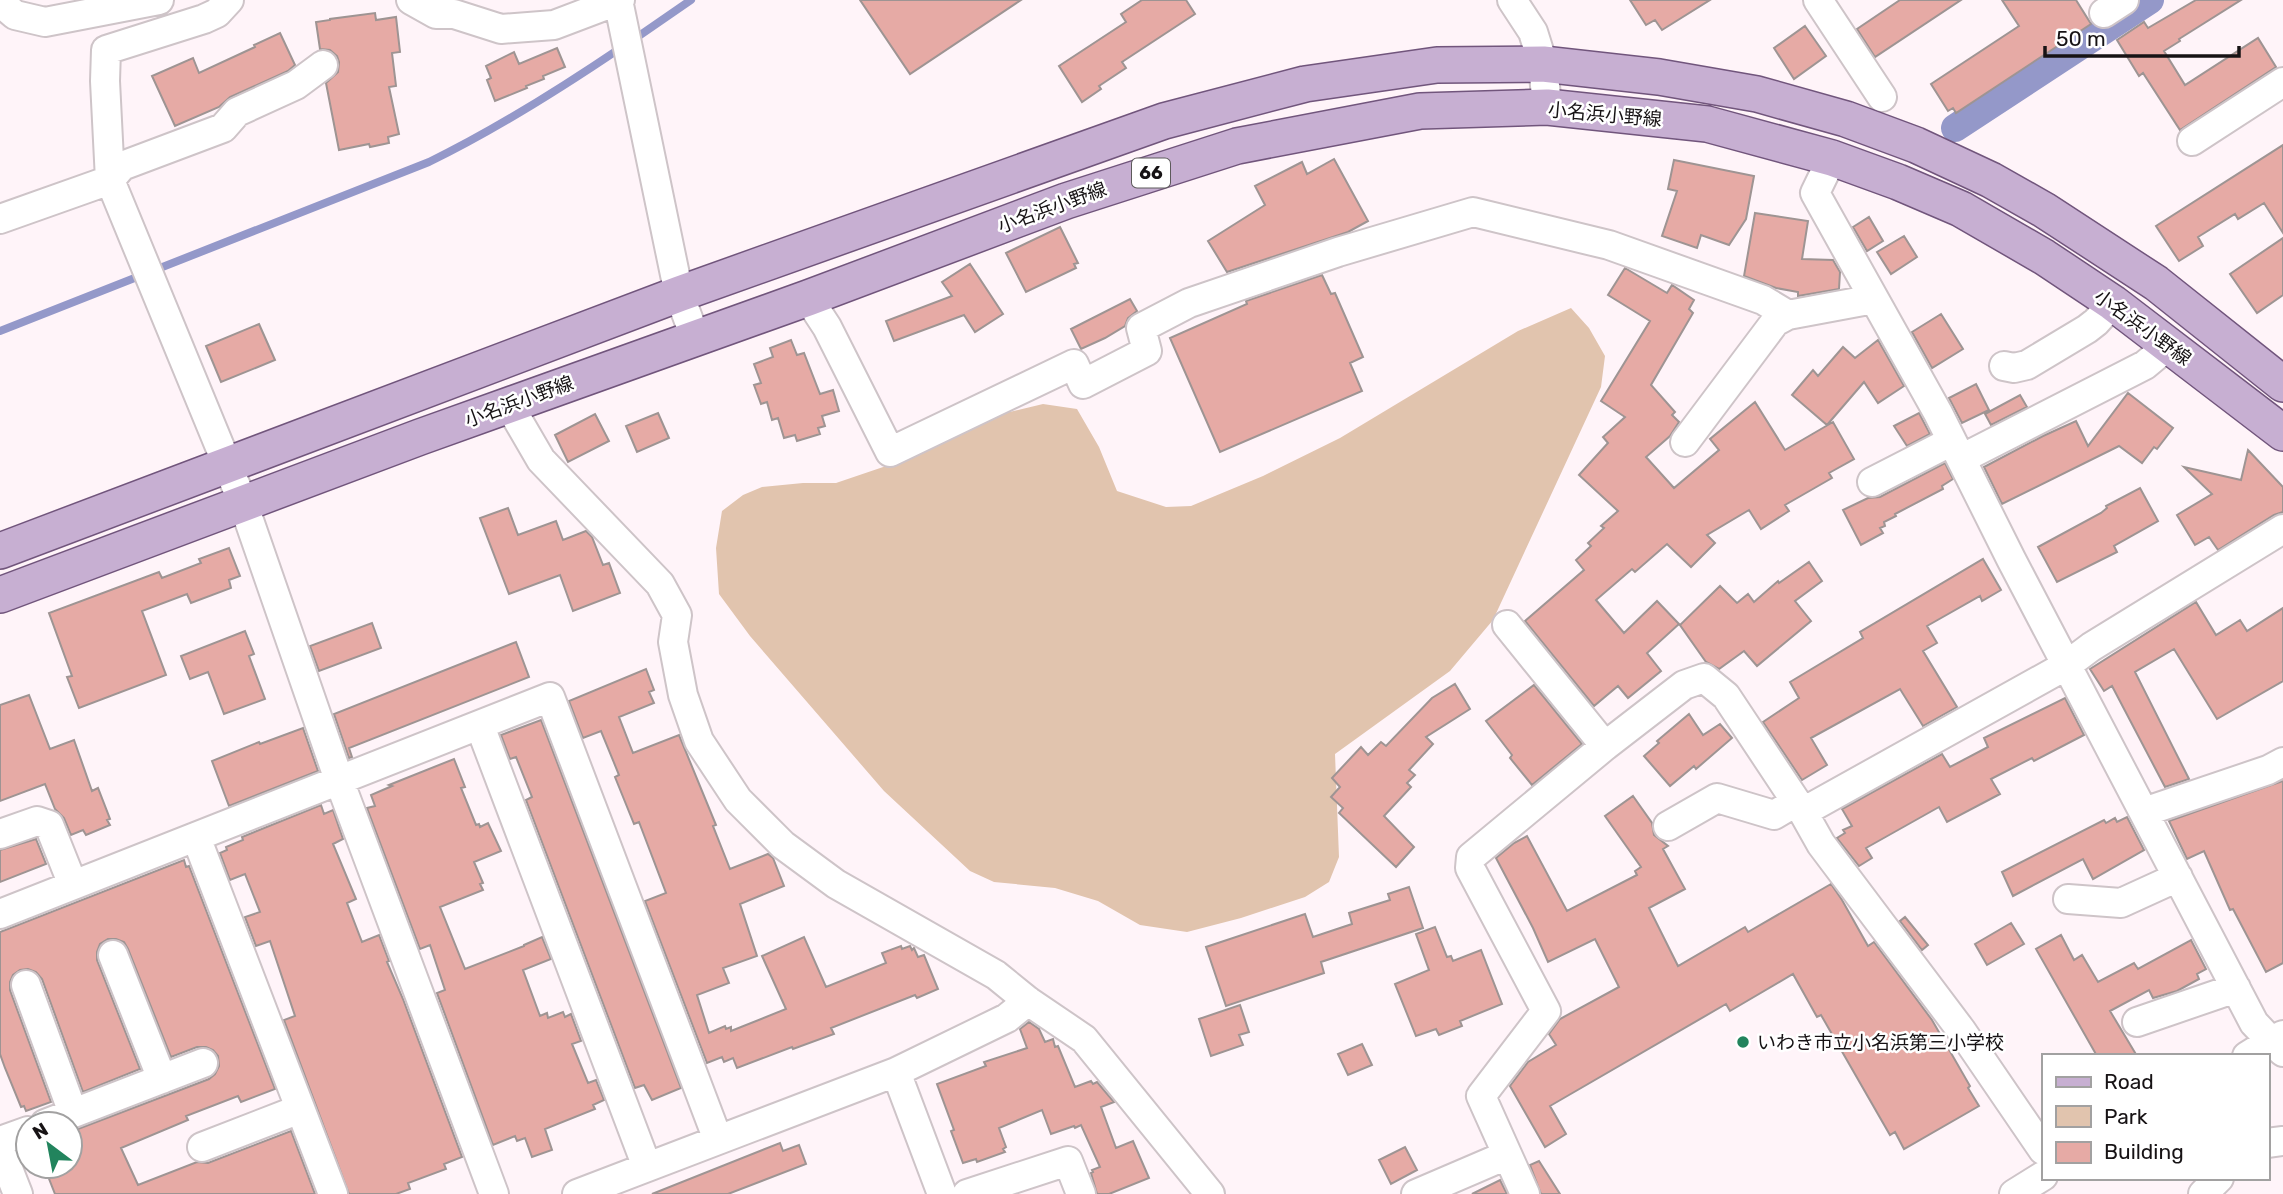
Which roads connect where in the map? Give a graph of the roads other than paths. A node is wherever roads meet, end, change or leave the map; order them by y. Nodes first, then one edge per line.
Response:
1 (159, 0) edge
2 (229, 0) edge
3 (411, 0) edge
4 (619, 0) edge
5 (1512, 0) edge
6 (1818, 0) edge
7 (106, 5) edge
8 (452, 7) edge
9 (5, 13) edge
10 (1543, 64) junction
11 (323, 65) dead end
12 (2283, 82) edge
13 (1882, 97) dead end
14 (1548, 107) junction
15 (2192, 141) dead end
16 (1832, 158) junction
17 (110, 180) junction
18 (0, 219) edge
19 (679, 293) junction
20 (808, 298) junction
21 (1874, 299) junction
22 (2113, 303) junction
23 (1788, 315) junction
24 (695, 337) junction
25 (2169, 345) junction
26 (2004, 366) dead end
27 (2283, 384) edge
28 (509, 405) junction
29 (2283, 433) edge
30 (1685, 442) dead end
31 (1956, 450) junction
32 (227, 466) junction
33 (1872, 482) dead end
34 (243, 503) junction
35 (2283, 529) edge
36 (0, 551) edge
37 (0, 595) edge
38 (1507, 625) dead end
39 (2067, 665) junction
40 (480, 726) junction
41 (1605, 747) junction
42 (2283, 762) edge
43 (339, 780) junction
44 (1799, 807) junction
45 (2144, 812) junction
46 (1668, 826) dead end
47 (0, 834) edge
48 (196, 837) junction
49 (2178, 877) junction
50 (73, 885) junction
51 (2068, 899) dead end
52 (0, 914) edge
53 (113, 955) dead end
54 (26, 985) dead end
55 (2236, 988) junction
56 (1028, 1002) junction
57 (2137, 1022) dead end
58 (2279, 1043) edge
59 (2252, 1054) edge
60 (203, 1063) dead end
61 (895, 1072) junction
62 (162, 1079) junction
63 (300, 1109) junction
64 (72, 1110) edge
65 (81, 1110) edge
66 (718, 1140) junction
67 (202, 1147) dead end
68 (0, 1149) edge
69 (2042, 1149) edge
70 (1507, 1155) junction
71 (647, 1167) junction
72 (2042, 1177) edge
73 (2217, 1180) edge
74 (18, 1194) edge
75 (333, 1194) edge
76 (494, 1194) edge
77 (578, 1194) edge
78 (942, 1194) edge
79 (967, 1194) edge
80 (1081, 1194) edge
81 (1210, 1194) edge
82 (1416, 1194) edge
83 (1524, 1194) edge
84 (2014, 1194) edge
85 (2203, 1194) edge

1 - 7 street
2 - 17 street
3 - 8 street
4 - 8 street
4 - 19 street
5 - 10 street
6 - 13 street
7 - 9 street
10 - 14 street
10 - 19 main road, 66
10 - 27 main road, 66
11 - 17 street
12 - 15 street
14 - 16 main road, 小名浜小野線 / 66
14 - 20 main road, 小名浜小野線 / 66
16 - 21 street
16 - 22 main road, 小名浜小野線 / 66
17 - 18 street
17 - 32 street
19 - 24 street
19 - 32 main road, 66
20 - 23 street
20 - 24 main road, 小名浜小野線 / 66
21 - 23 street
21 - 31 street
22 - 25 main road, 小名浜小野線 / 66
22 - 26 street
23 - 30 street
24 - 28 main road, 小名浜小野線 / 66
25 - 29 main road, 小名浜小野線 / 66
25 - 31 street
28 - 34 main road, 小名浜小野線 / 66
28 - 56 street
31 - 33 street
31 - 39 street
32 - 34 street
32 - 36 main road, 66
34 - 37 main road, 小名浜小野線 / 66
34 - 43 street
35 - 39 street
38 - 41 street
39 - 44 street
39 - 45 street
40 - 43 street
40 - 66 street
40 - 71 street
41 - 44 street
41 - 70 street
42 - 45 street
43 - 48 street
43 - 76 street
44 - 46 street
44 - 69 street
45 - 49 street
47 - 50 street
48 - 50 street
48 - 63 street
49 - 51 street
49 - 55 street
50 - 52 street
53 - 62 street
54 - 64 street
55 - 57 street
55 - 58 street
56 - 61 street
56 - 81 street
58 - 59 street
60 - 62 street
61 - 66 street
61 - 78 street
62 - 65 street
63 - 67 street
63 - 75 street
66 - 71 street
68 - 74 street
70 - 82 street
70 - 83 street
71 - 77 street
72 - 84 street
73 - 85 street
79 - 80 street

